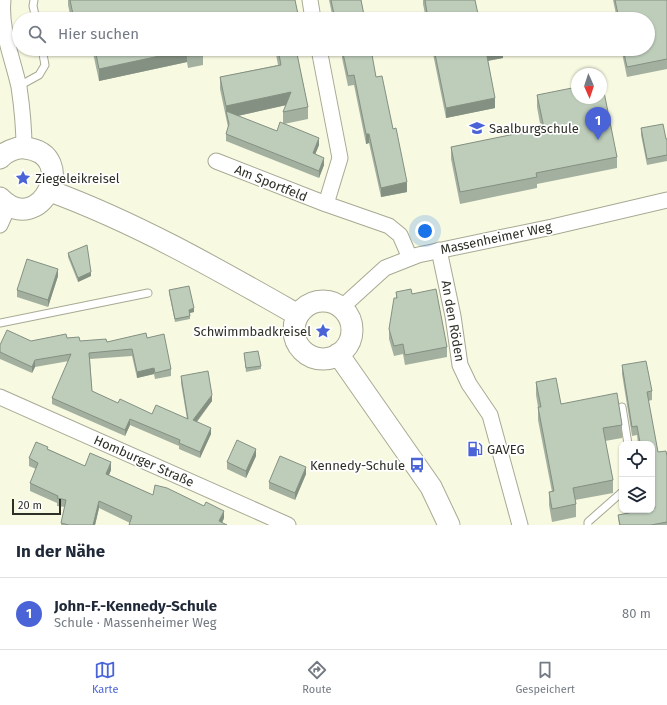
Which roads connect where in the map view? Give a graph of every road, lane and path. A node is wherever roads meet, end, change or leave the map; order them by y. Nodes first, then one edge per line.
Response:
1 (3, 0) edge
2 (34, 0) edge
3 (310, 0) edge
4 (34, 12) edge
5 (312, 12) edge
6 (43, 56) edge
7 (320, 56) edge
8 (18, 86) junction
9 (24, 148) junction
10 (0, 158) edge
11 (216, 161) dead end
12 (50, 191) junction
13 (667, 200) edge
14 (5, 202) edge
15 (326, 204) junction
16 (0, 225) edge
17 (439, 250) junction
18 (410, 258) junction
19 (148, 293) dead end
20 (341, 308) junction
21 (298, 315) junction
22 (0, 323) edge
23 (338, 354) junction
24 (0, 397) edge
25 (622, 407) dead end
26 (628, 441) edge
27 (619, 495) edge
28 (288, 525) edge
29 (449, 525) edge
30 (520, 525) edge
31 (588, 525) edge

1 - 8 street
2 - 4 lane
3 - 5 street
6 - 8 lane
7 - 15 street
8 - 9 street
9 - 10 street
9 - 12 street
11 - 15 street, Am Sportfeld
12 - 14 street
12 - 21 street
13 - 17 street, Massenheimer Weg
14 - 16 street
15 - 18 street, Am Sportfeld
17 - 18 street, Massenheimer Weg
17 - 30 street, An den Röden
18 - 20 street, Massenheimer Weg
19 - 22 lane
20 - 21 street
20 - 23 street
21 - 23 street
23 - 29 street
24 - 28 street, Homburger Straße
25 - 26 lane
27 - 31 lane

